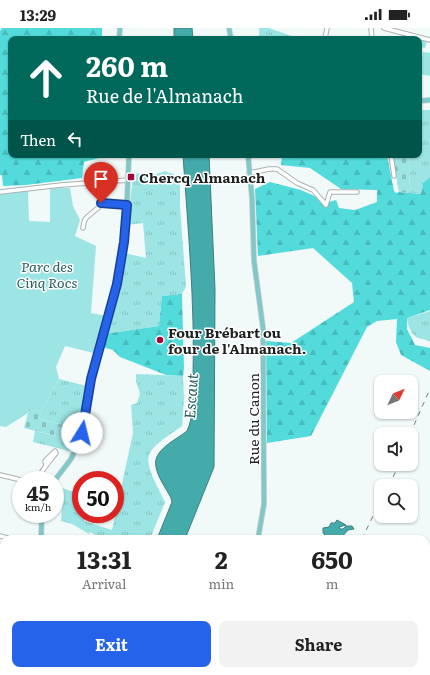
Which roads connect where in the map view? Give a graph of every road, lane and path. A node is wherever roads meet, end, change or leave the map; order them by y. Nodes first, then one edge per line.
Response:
1 (384, 28) edge
2 (415, 36) edge
3 (129, 158) edge
4 (248, 158) edge
5 (391, 158) edge
6 (249, 173) junction
7 (394, 176) dead end
8 (129, 180) junction
9 (107, 181) junction
10 (0, 192) edge
11 (357, 192) dead end
12 (101, 203) junction
13 (127, 205) junction
14 (83, 228) dead end
15 (46, 466) dead end
16 (42, 471) edge
17 (61, 471) edge
18 (0, 475) edge
19 (12, 478) edge
20 (42, 523) edge
21 (41, 535) edge
22 (259, 535) edge

1 - 2 street
3 - 8 main road
4 - 6 main road, Rue du Canon
5 - 7 street
6 - 11 street
6 - 22 main road, Rue du Canon
8 - 9 street
8 - 13 main road
9 - 10 street
9 - 12 street
12 - 13 street
12 - 14 street
13 - 17 main road
15 - 16 street
18 - 19 street
20 - 21 main road

